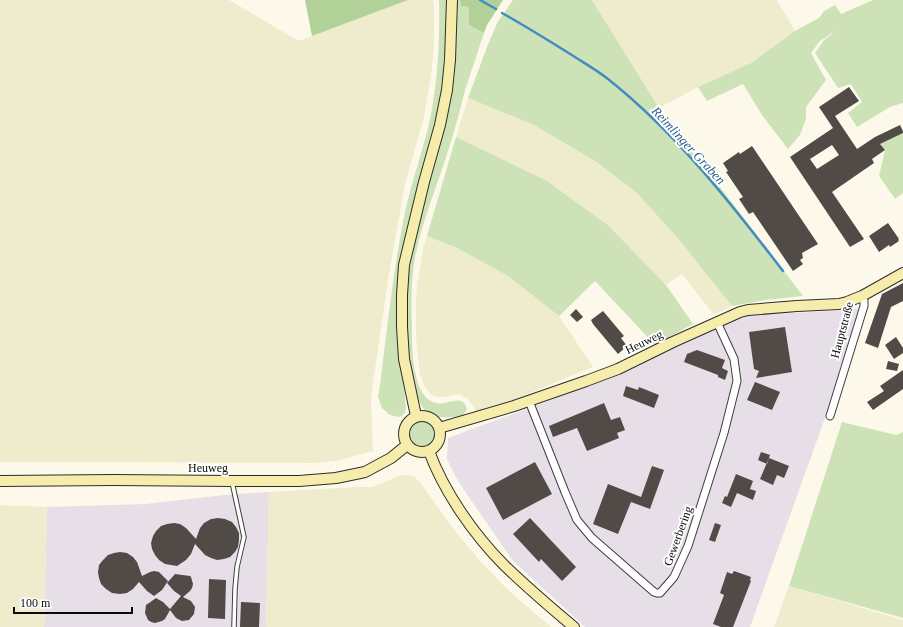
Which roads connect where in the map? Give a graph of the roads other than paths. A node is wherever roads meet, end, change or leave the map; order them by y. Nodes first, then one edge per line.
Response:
1 (452, 0) edge
2 (903, 273) edge
3 (862, 296) junction
4 (717, 322) junction
5 (529, 401) junction
6 (416, 416) junction
7 (830, 416) dead end
8 (439, 428) junction
9 (407, 445) junction
10 (429, 451) junction
11 (0, 481) edge
12 (232, 481) junction
13 (234, 627) edge
14 (574, 627) edge

1 - 6 street
2 - 3 street, Hauptstraße
3 - 4 street, Heuweg
3 - 7 street, Hauptstraße
4 - 5 street, Heuweg
4 - 5 street, Gewerbering
5 - 8 street, Heuweg
6 - 8 street
6 - 9 street
8 - 10 street
9 - 10 street
9 - 12 street, Heuweg
10 - 14 street
11 - 12 street, Heuweg
12 - 13 lane

